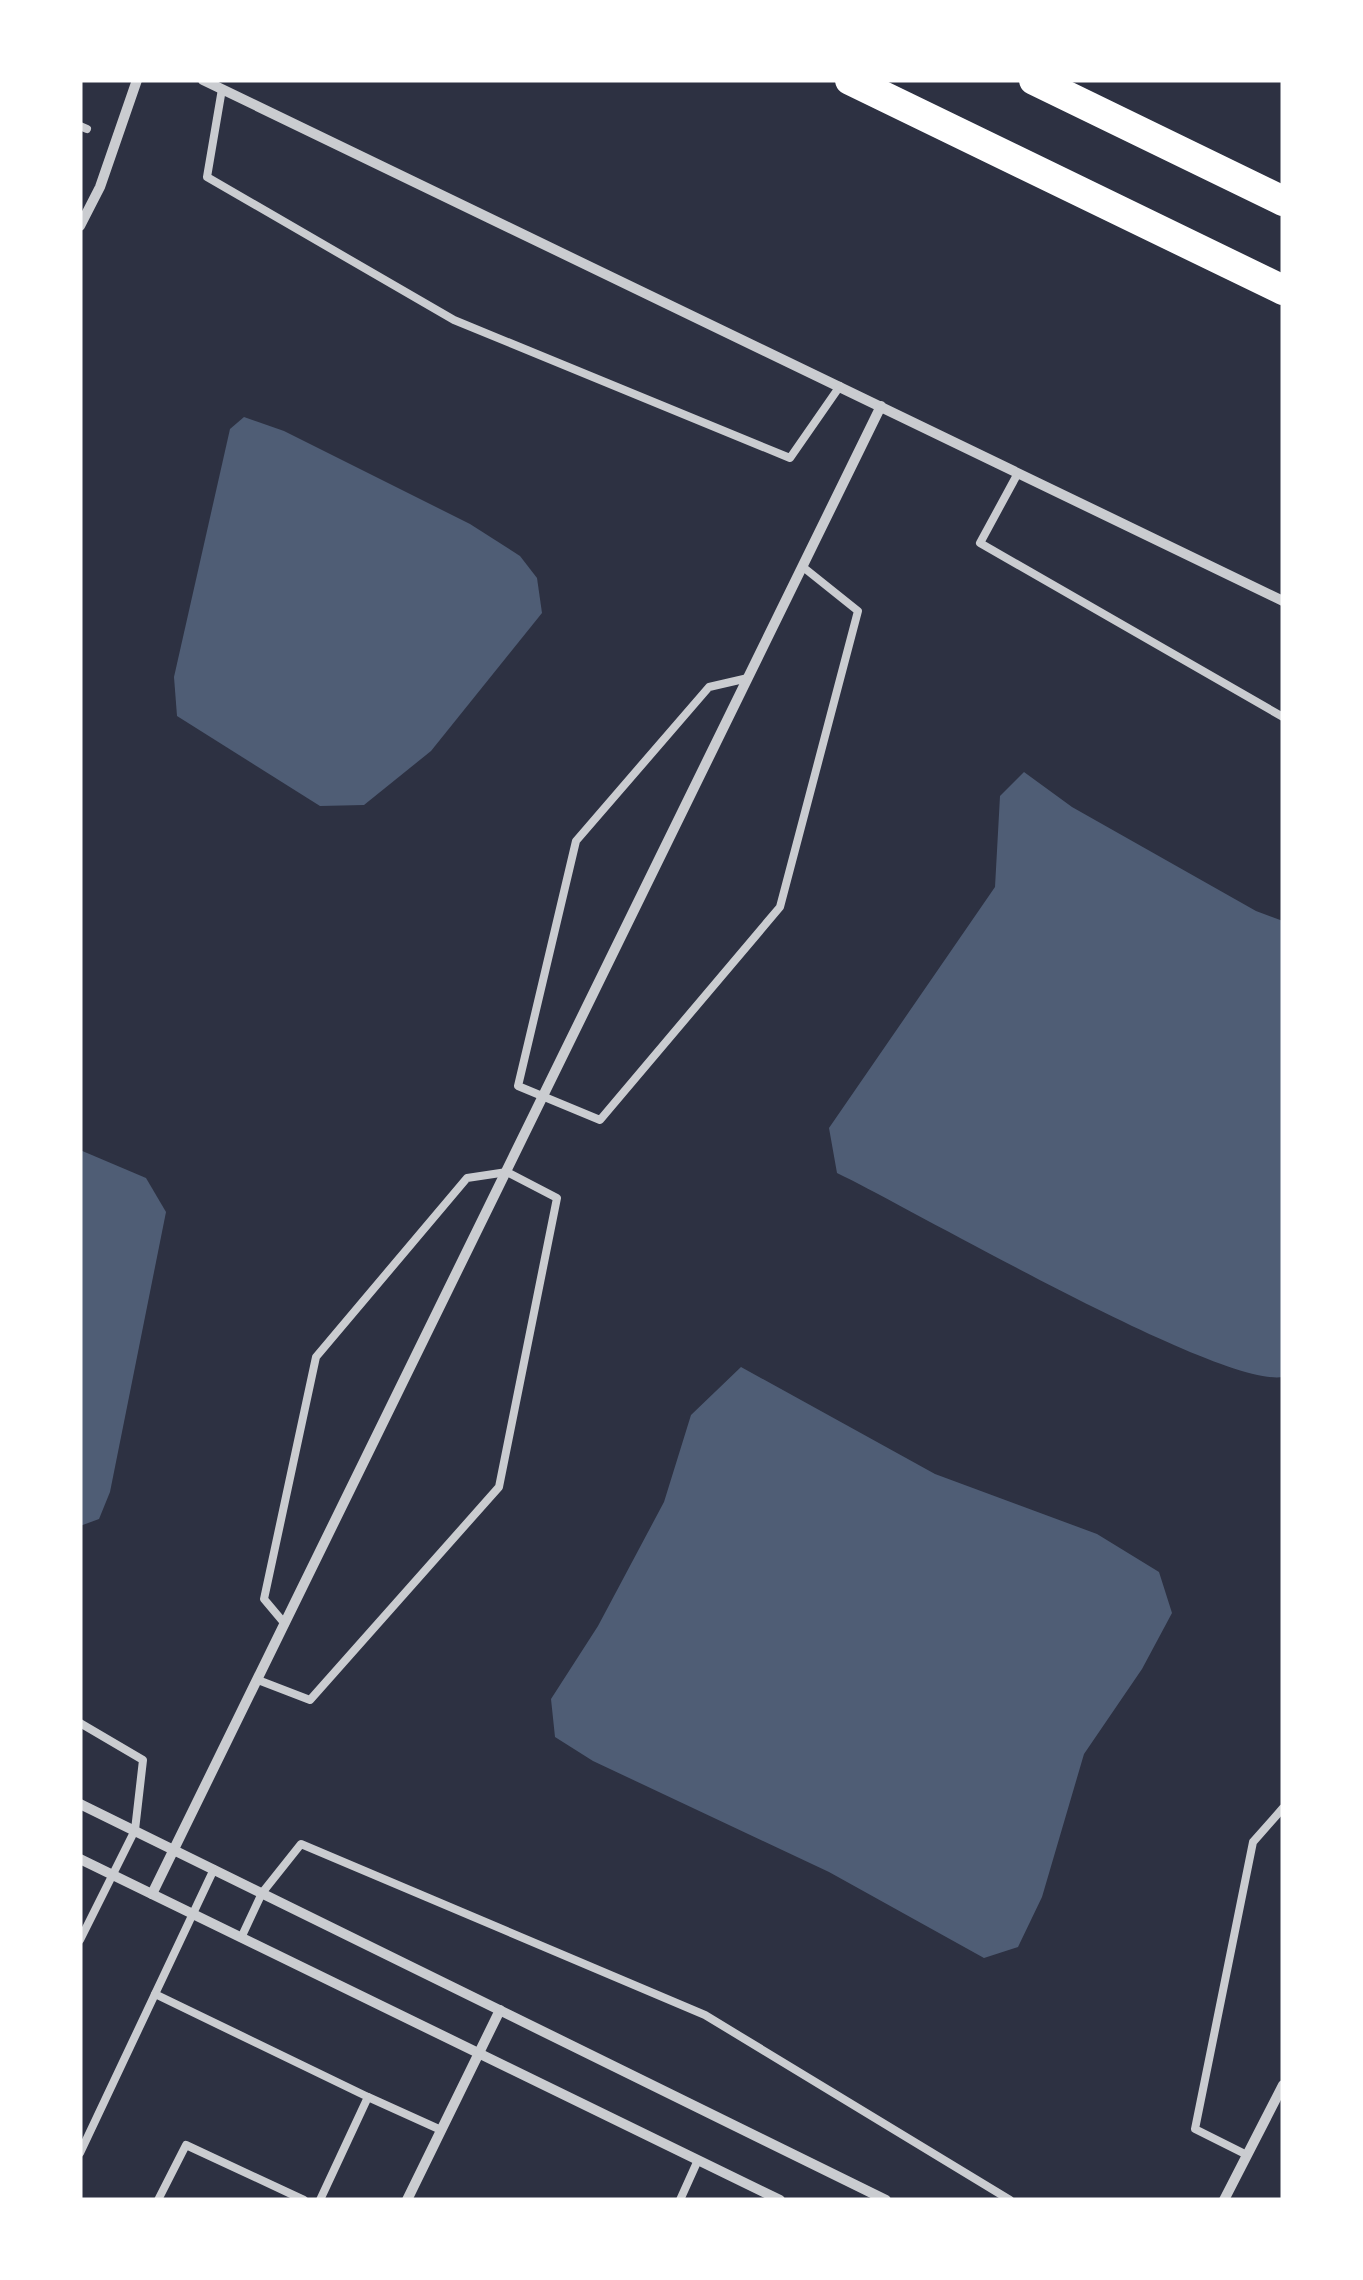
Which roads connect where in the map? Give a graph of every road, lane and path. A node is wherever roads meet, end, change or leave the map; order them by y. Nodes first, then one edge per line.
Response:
1 (136, 80) edge
2 (203, 80) edge
3 (850, 80) edge
4 (1034, 80) edge
5 (222, 90) junction
6 (1283, 201) edge
7 (80, 226) edge
8 (1283, 290) edge
9 (840, 386) junction
10 (881, 406) junction
11 (1018, 473) junction
12 (803, 566) junction
13 (1283, 602) edge
14 (748, 678) junction
15 (1283, 717) edge
16 (543, 1097) junction
17 (507, 1172) junction
18 (285, 1624) junction
19 (258, 1680) junction
20 (80, 1723) edge
21 (80, 1804) edge
22 (1283, 1808) edge
23 (135, 1830) junction
24 (175, 1849) junction
25 (80, 1859) edge
26 (214, 1869) junction
27 (112, 1875) junction
28 (262, 1892) junction
29 (152, 1894) junction
30 (192, 1914) junction
31 (241, 1938) junction
32 (80, 1940) edge
33 (155, 1994) junction
34 (500, 2010) junction
35 (479, 2054) junction
36 (1283, 2085) edge
37 (368, 2096) junction
38 (441, 2130) junction
39 (80, 2153) edge
40 (1248, 2155) junction
41 (698, 2160) junction
42 (158, 2200) edge
43 (304, 2200) edge
44 (320, 2200) edge
45 (407, 2200) edge
46 (680, 2200) edge
47 (780, 2200) edge
48 (886, 2200) edge
49 (1010, 2200) edge
50 (1224, 2200) edge

1 - 7 street
2 - 5 street
3 - 8 highway
4 - 6 highway
5 - 9 street
5 - 9 lane
9 - 10 street
10 - 11 street
10 - 12 street
11 - 13 street
11 - 15 lane
12 - 14 street
12 - 16 lane
14 - 16 street
14 - 16 lane
16 - 17 street
17 - 18 street
17 - 18 lane
17 - 19 lane
18 - 19 street
19 - 24 street
20 - 23 lane
21 - 23 street
22 - 40 lane
23 - 24 street
23 - 27 lane
24 - 26 street
24 - 29 street
25 - 27 street
26 - 28 street
26 - 30 lane
27 - 29 street
27 - 32 lane
28 - 31 lane
28 - 34 street
28 - 49 lane
29 - 30 street
30 - 31 street
30 - 33 lane
31 - 35 street
33 - 37 lane
33 - 39 lane
34 - 35 street
34 - 48 street
35 - 38 street
35 - 41 street
36 - 40 street
37 - 38 lane
37 - 44 lane
38 - 45 street
40 - 50 street
41 - 46 lane
41 - 47 street
42 - 43 lane

